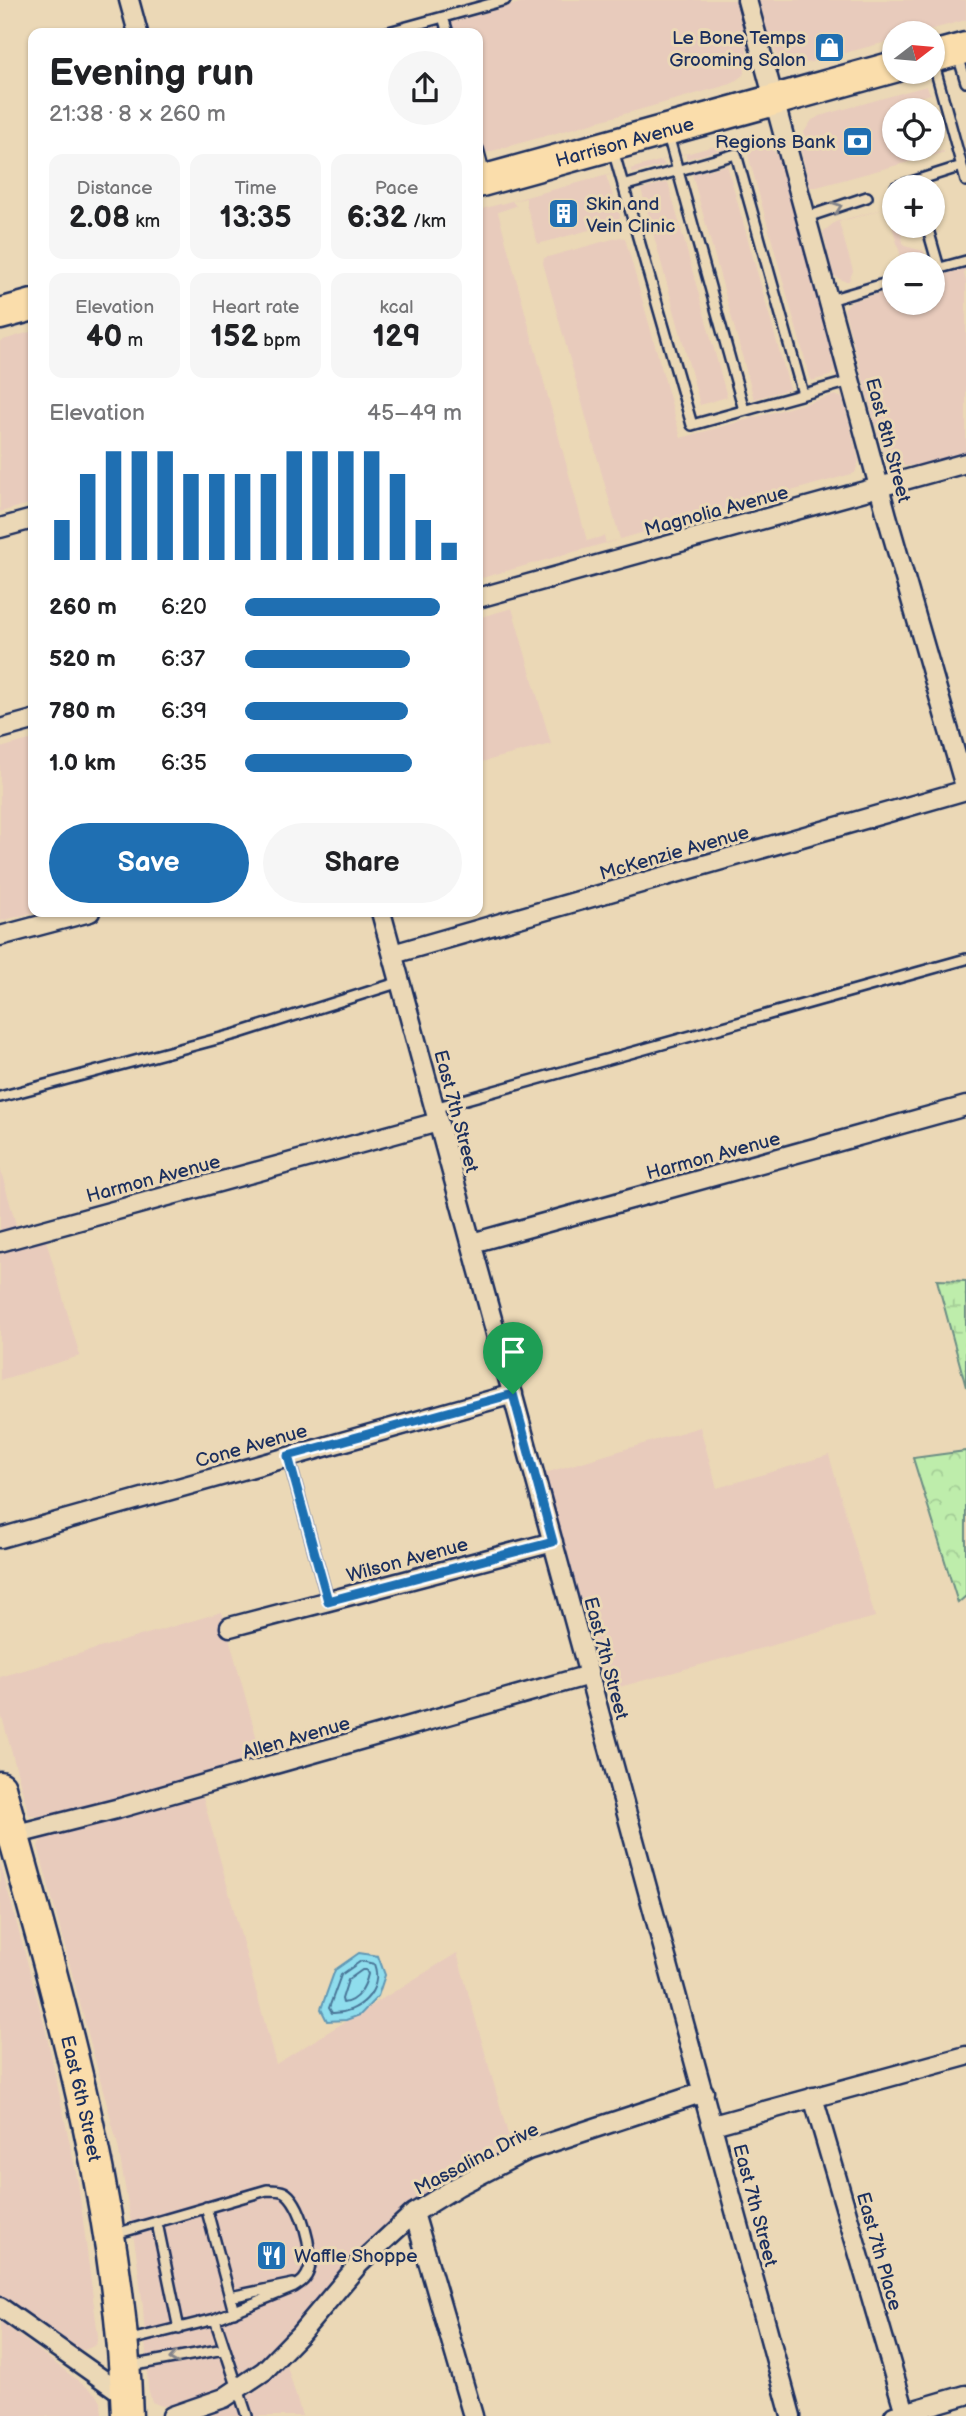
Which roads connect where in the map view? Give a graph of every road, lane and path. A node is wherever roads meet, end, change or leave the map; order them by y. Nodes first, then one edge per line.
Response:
1 (129, 0) edge
2 (505, 0) edge
3 (747, 0) edge
4 (443, 17) junction
5 (137, 28) edge
6 (403, 28) edge
7 (446, 28) edge
8 (947, 54) edge
9 (882, 70) edge
10 (966, 82) edge
11 (776, 100) junction
12 (666, 130) junction
13 (611, 145) junction
14 (962, 166) junction
15 (677, 170) junction
16 (939, 175) edge
17 (483, 181) edge
18 (966, 181) edge
19 (623, 186) junction
20 (867, 197) dead end
21 (807, 217) junction
22 (966, 261) edge
23 (945, 267) edge
24 (882, 285) edge
25 (829, 300) junction
26 (28, 306) edge
27 (0, 314) edge
28 (851, 381) junction
29 (803, 394) junction
30 (744, 410) junction
31 (966, 463) edge
32 (880, 487) junction
33 (28, 520) edge
34 (0, 528) edge
35 (483, 597) edge
36 (28, 721) edge
37 (0, 729) edge
38 (966, 790) edge
39 (71, 917) edge
40 (382, 917) edge
41 (0, 936) edge
42 (393, 954) junction
43 (966, 959) edge
44 (401, 982) junction
45 (0, 1097) edge
46 (966, 1106) edge
47 (436, 1115) junction
48 (0, 1242) edge
49 (472, 1243) junction
50 (513, 1394) junction
51 (288, 1456) junction
52 (0, 1538) edge
53 (553, 1542) junction
54 (328, 1601) junction
55 (230, 1627) dead end
56 (589, 1675) junction
57 (0, 1787) edge
58 (13, 1835) junction
59 (966, 2056) edge
60 (704, 2092) junction
61 (813, 2097) junction
62 (713, 2125) junction
63 (206, 2207) junction
64 (414, 2213) junction
65 (157, 2223) junction
66 (110, 2235) junction
67 (303, 2281) junction
68 (230, 2297) junction
69 (0, 2307) edge
70 (234, 2312) junction
71 (215, 2319) junction
72 (179, 2329) junction
73 (224, 2349) junction
74 (125, 2381) edge
75 (238, 2390) junction
76 (966, 2395) edge
77 (902, 2415) edge
78 (172, 2416) edge
79 (247, 2416) edge
80 (473, 2416) edge
81 (791, 2416) edge

1 - 5 street
2 - 4 lane
3 - 11 street, East 8th Street
4 - 6 lane
4 - 7 lane
8 - 10 lane
8 - 14 lane
9 - 11 main road, Harrison Avenue
11 - 12 main road, Harrison Avenue
11 - 21 street, East 8th Street
12 - 13 main road, Harrison Avenue
12 - 15 lane
13 - 17 main road, Harrison Avenue
13 - 19 lane
14 - 16 lane
14 - 18 lane
15 - 19 lane
15 - 29 lane
15 - 30 lane
19 - 30 lane
21 -> 20 lane
21 - 25 street, East 8th Street
22 - 23 lane
24 - 25 lane
25 - 28 street, East 8th Street
26 - 27 main road
28 - 29 lane
28 - 32 street, East 8th Street
29 - 30 lane
31 - 32 street, Magnolia Avenue
32 - 35 street, Magnolia Avenue
32 - 38 street, East 8th Street
33 - 34 street
36 - 37 street
38 - 42 street, McKenzie Avenue
39 - 41 street
40 - 42 street, East 7th Street
42 - 44 street, East 7th Street
43 - 47 lane
44 - 45 lane
44 - 47 street, East 7th Street
46 - 49 street, Harmon Avenue
47 - 48 street, Harmon Avenue
47 - 49 street, East 7th Street
49 - 50 street, East 7th Street
50 - 51 street, Cone Avenue
50 - 53 street, East 7th Street
51 - 52 street, Cone Avenue
51 - 54 lane
53 - 54 street, Wilson Avenue
53 - 56 street, East 7th Street
54 - 55 street, Wilson Avenue
56 - 58 street, Allen Avenue
56 - 60 street, East 7th Street
57 - 58 main road, East 6th Street
58 - 66 main road, East 6th Street
59 - 61 street
60 - 62 street, East 7th Street
60 - 64 street, Massalina Drive
61 - 62 street
61 - 77 street, East 7th Place
62 - 81 street, East 7th Street
63 - 65 lane
63 - 67 lane
63 - 68 lane
64 - 75 street, Massalina Drive
64 - 80 street
65 - 66 lane
65 - 72 lane
66 - 74 main road, East 6th Street
67 - 68 lane
67 - 70 lane
68 - 70 lane
69 - 74 street
70 - 71 lane
71 - 72 lane
71 - 73 lane
72 - 74 lane
73 -> 74 lane
73 - 75 lane
75 - 78 street, Massalina Drive
75 - 79 lane
76 - 77 street

